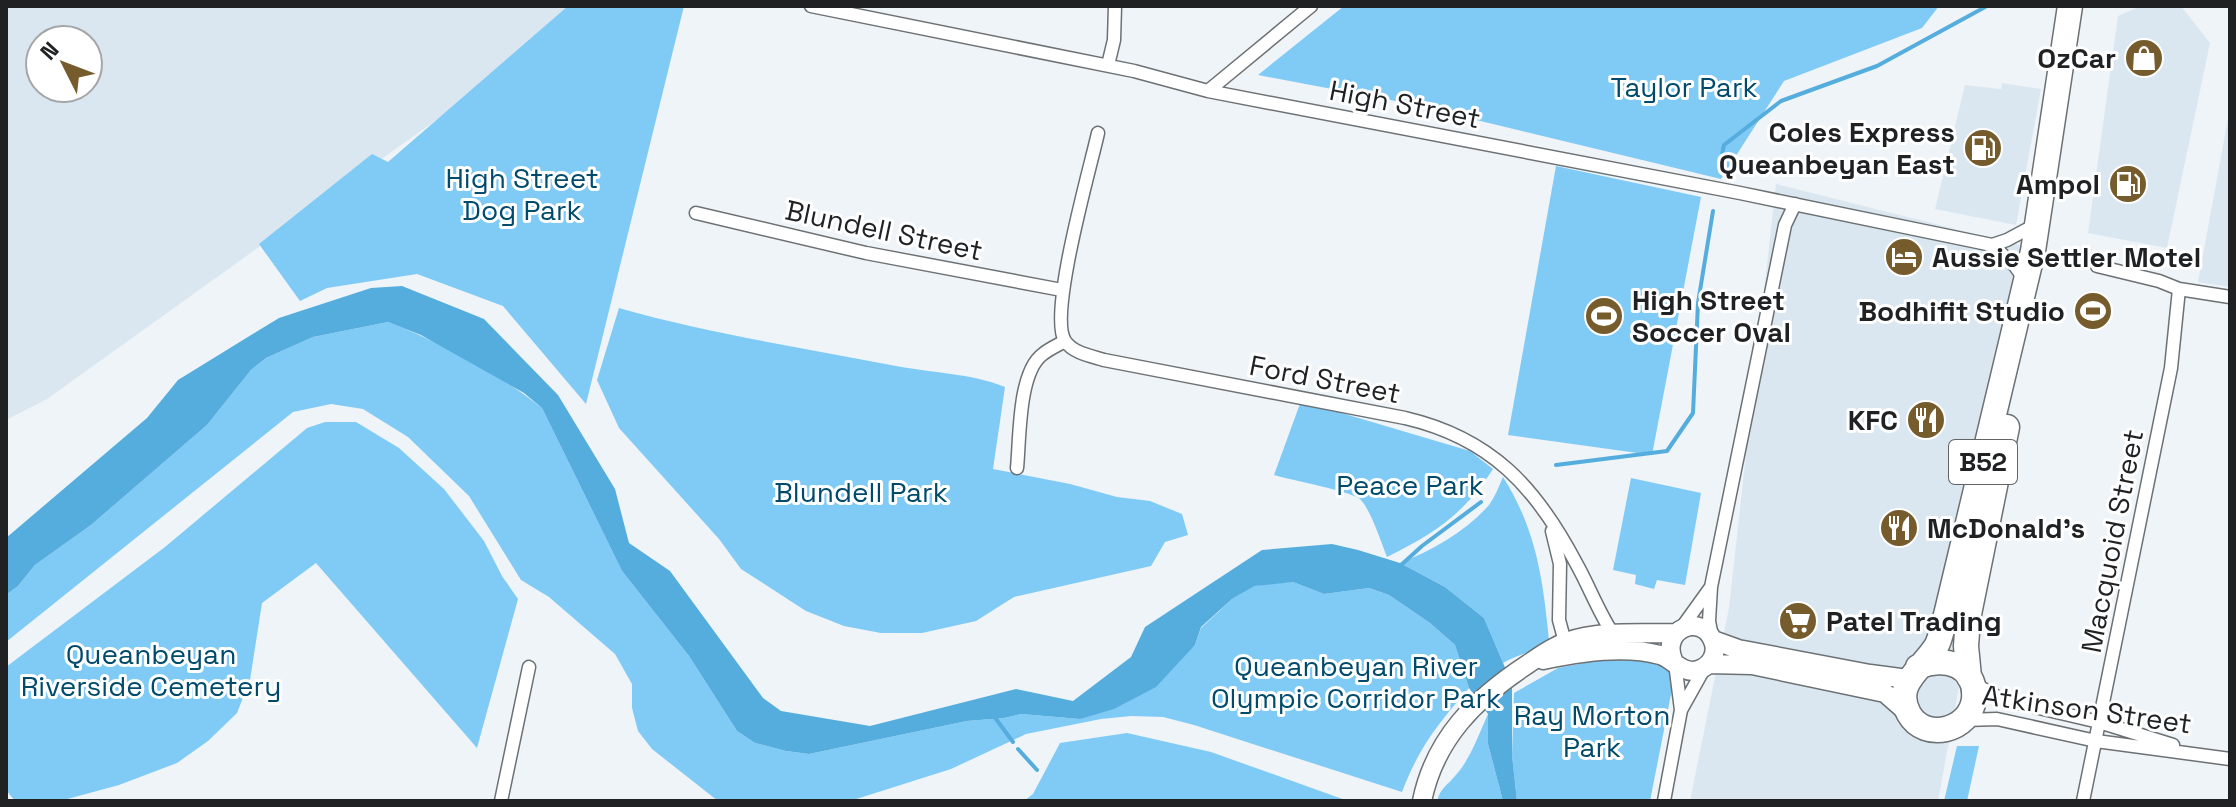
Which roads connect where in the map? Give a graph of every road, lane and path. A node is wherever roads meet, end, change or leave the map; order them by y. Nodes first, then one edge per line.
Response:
1 (811, 6) edge
2 (1115, 6) edge
3 (1311, 6) edge
4 (2070, 6) edge
5 (2085, 6) edge
6 (1108, 65) junction
7 (1208, 91) junction
8 (1098, 133) dead end
9 (1795, 204) junction
10 (696, 213) dead end
11 (2037, 224) junction
12 (1992, 245) junction
13 (2097, 266) dead end
14 (2026, 281) junction
15 (2179, 289) junction
16 (1062, 290) junction
17 (2230, 297) edge
18 (1065, 341) junction
19 (1017, 468) dead end
20 (1547, 517) junction
21 (1711, 587) junction
22 (1678, 632) junction
23 (1613, 634) junction
24 (1712, 639) junction
25 (1565, 642) junction
26 (1600, 652) junction
27 (1674, 662) junction
28 (1708, 665) junction
29 (1525, 666) junction
30 (529, 667) dead end
31 (1913, 673) junction
32 (1970, 679) junction
33 (1681, 710) junction
34 (1909, 714) junction
35 (1963, 720) junction
36 (2099, 722) junction
37 (2096, 741) junction
38 (2202, 754) junction
39 (2230, 759) edge
40 (501, 801) edge
41 (1422, 801) edge
42 (1664, 801) edge
43 (2083, 801) edge

1 - 6 street, High Street
2 - 6 street
3 - 7 street
4 - 11 highway, B52
5 - 32 highway, B52
6 - 7 street, High Street
7 - 9 street, High Street
8 - 16 street
9 - 12 street, High Street
9 - 21 street
10 - 16 street, Blundell Street
11 - 12 street
11 - 14 highway, B52
12 - 14 street
13 - 15 street
14 - 31 highway, B52
15 - 17 street
15 - 36 street, Macquoid Street
16 - 18 street
18 - 19 street
18 - 20 street, Ford Street
20 - 23 street, Ford Street
20 - 25 street, Ford Street
21 - 22 street
21 - 24 street
22 - 23 street
22 - 24 street
22 - 27 street
23 - 25 street
24 - 28 street
24 - 31 street
25 - 26 street
25 - 29 street
26 - 27 street
26 - 29 street
27 - 28 street
27 - 33 street
28 - 33 street
28 - 34 street
29 - 41 street
30 - 40 street
31 - 32 highway
31 - 34 highway
32 - 35 highway, B52
32 - 36 street, Atkinson Street
33 - 42 street
34 - 35 highway
35 - 37 street, Atkinson Street
36 - 37 street, Macquoid Street
36 - 38 street, Atkinson Street
37 - 38 street, Atkinson Street
37 - 43 street, Macquoid Street
38 - 39 street, Atkinson Street

